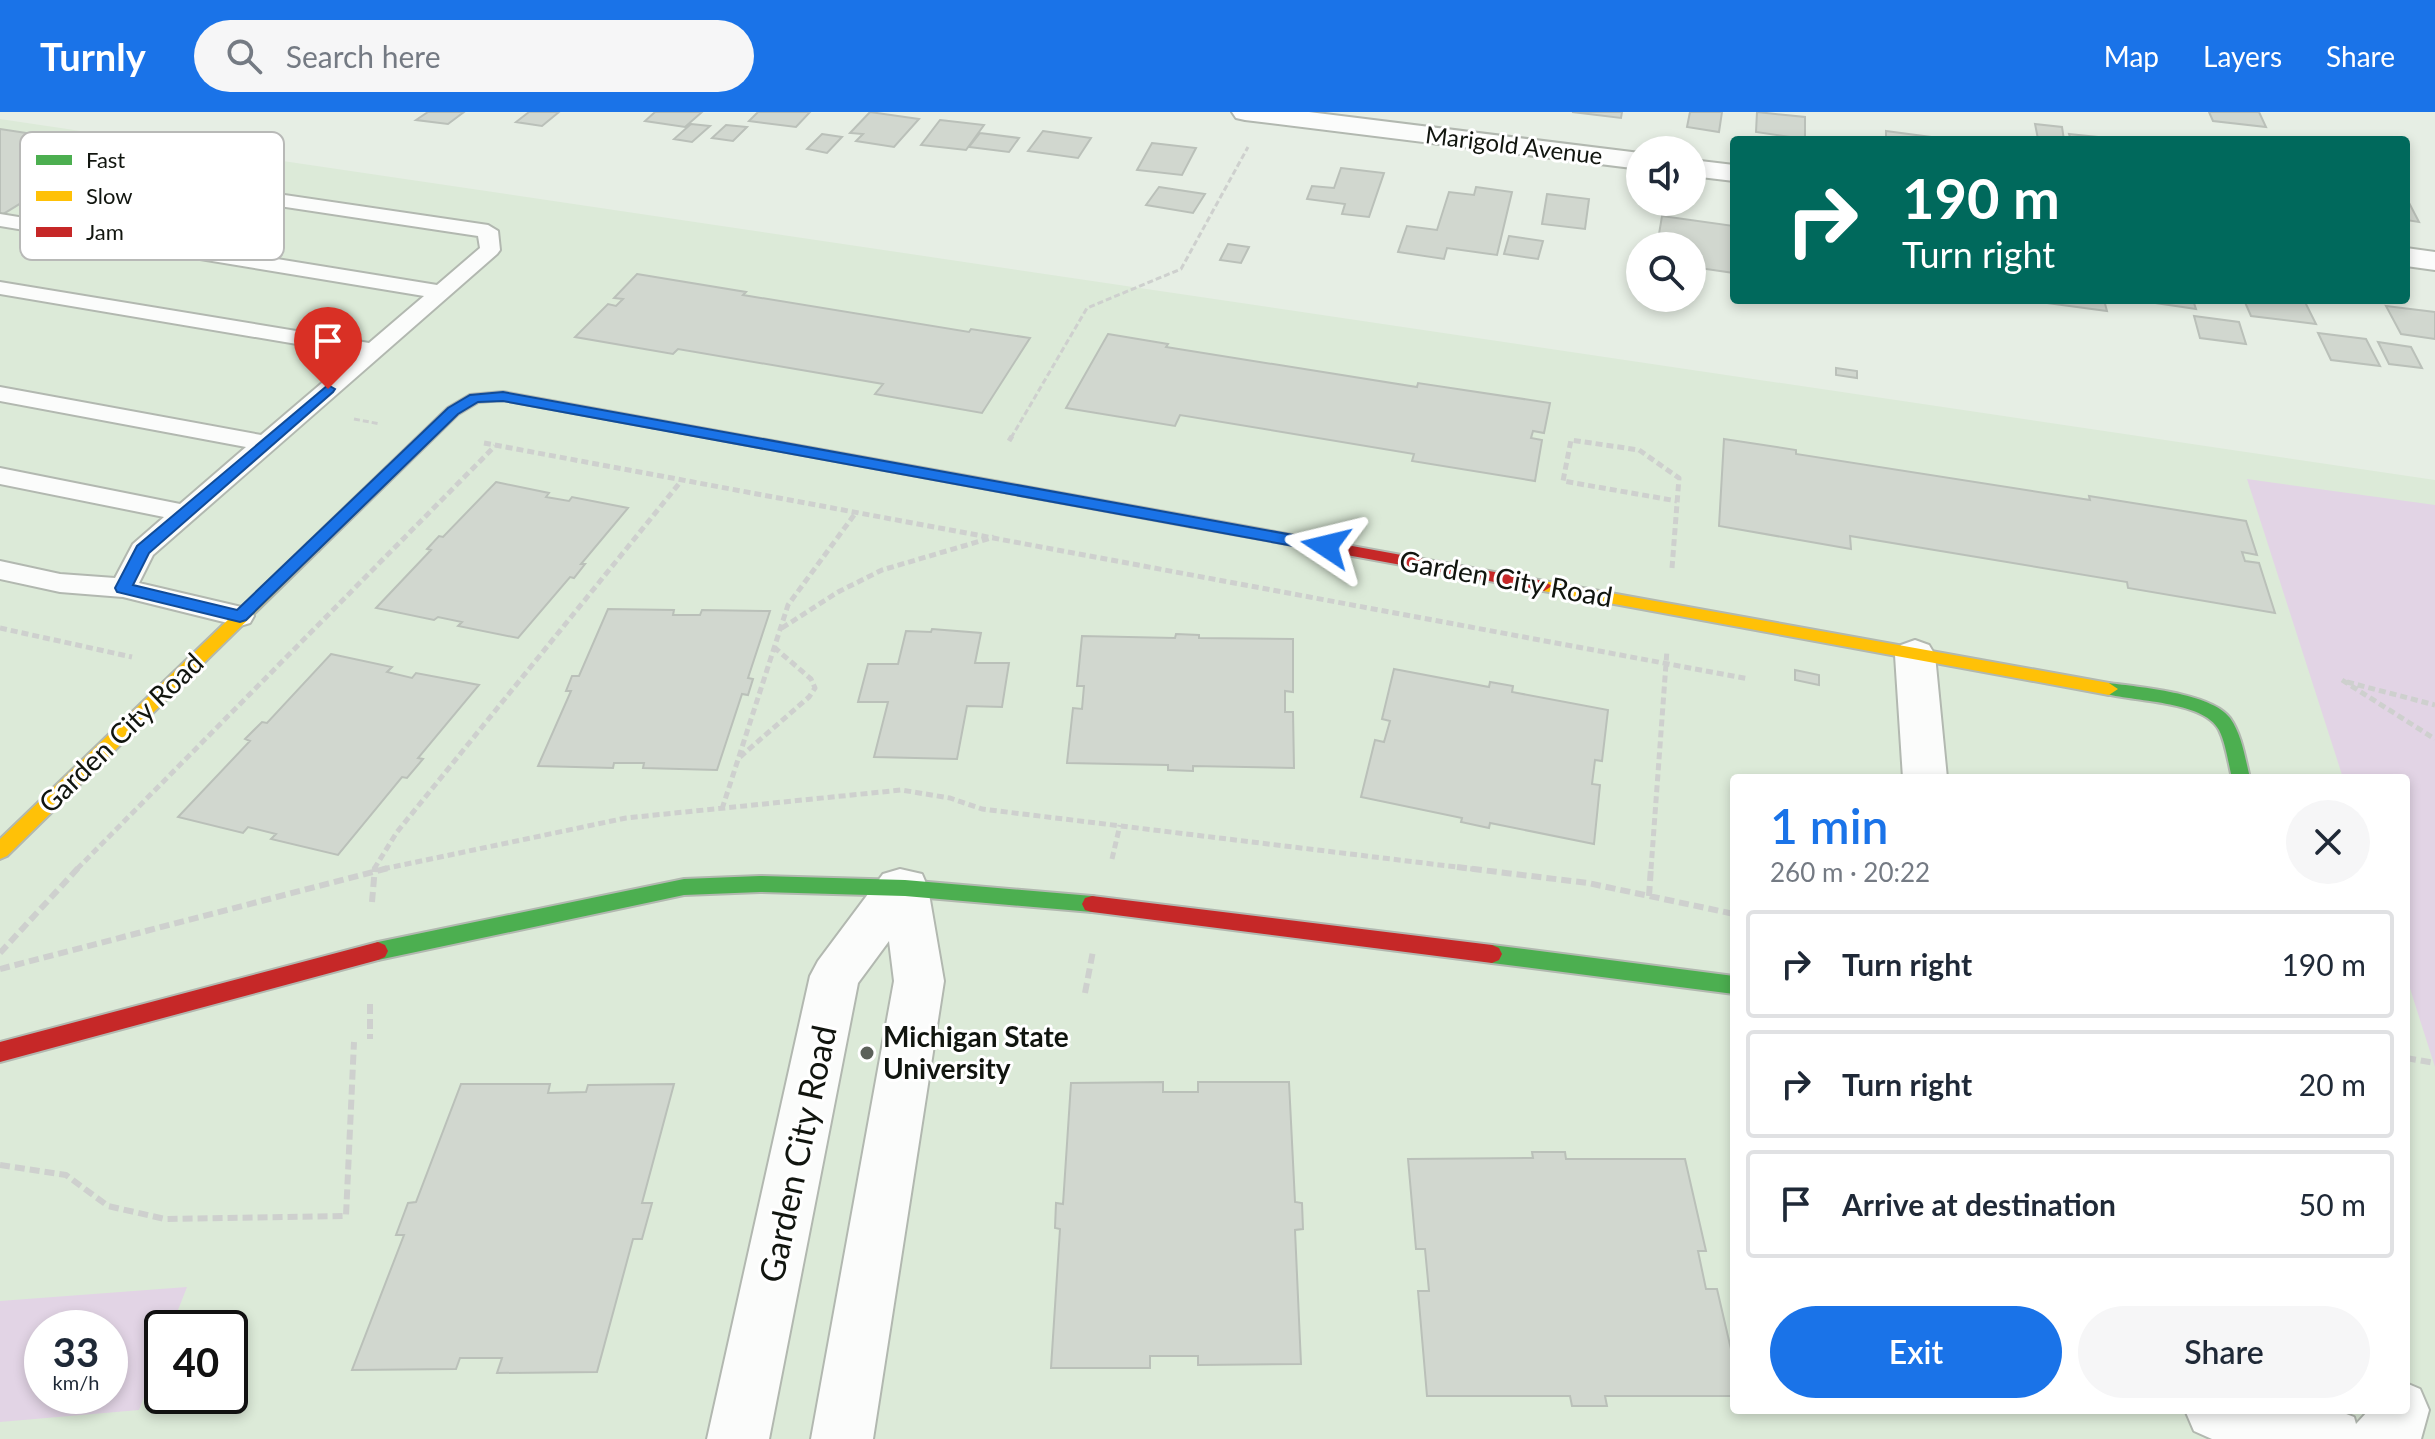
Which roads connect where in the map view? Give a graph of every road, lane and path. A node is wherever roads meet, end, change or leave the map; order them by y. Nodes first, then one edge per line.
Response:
1 (1268, 114) edge
2 (1626, 159) edge
3 (1706, 170) edge
4 (1730, 173) edge
5 (284, 201) edge
6 (0, 220) edge
7 (20, 223) edge
8 (2410, 258) edge
9 (245, 260) edge
10 (2435, 261) edge
11 (0, 288) edge
12 (441, 292) junction
13 (373, 350) junction
14 (0, 394) edge
15 (305, 409) junction
16 (429, 434) junction
17 (1009, 441) dead end
18 (265, 443) junction
19 (495, 445) junction
20 (0, 476) edge
21 (683, 480) junction
22 (857, 511) junction
23 (185, 513) junction
24 (995, 537) junction
25 (0, 570) edge
26 (123, 588) junction
27 (240, 616) junction
28 (0, 628) edge
29 (782, 628) junction
30 (775, 648) junction
31 (1915, 655) junction
32 (1749, 679) dead end
33 (176, 680) junction
34 (2435, 705) edge
35 (2435, 739) edge
36 (739, 758) junction
37 (1925, 774) edge
38 (2240, 774) edge
39 (722, 809) dead end
40 (0, 851) edge
41 (373, 871) dead end
42 (903, 888) junction
43 (0, 953) edge
44 (1730, 984) edge
45 (354, 1042) dead end
46 (0, 1052) edge
47 (2410, 1059) edge
48 (2435, 1063) edge
49 (0, 1165) edge
50 (2231, 1414) edge
51 (2398, 1414) edge
52 (738, 1439) edge
53 (842, 1439) edge
54 (2332, 1439) edge
55 (2381, 1439) edge

1 - 2 street, Marigold Avenue
1 - 17 path
3 - 4 street
5 - 12 lane
6 - 7 lane
8 - 10 street
9 - 12 lane
11 - 13 lane
12 - 13 lane
13 - 15 lane
14 - 18 lane
15 - 16 path
15 - 18 lane
16 - 19 path
16 - 27 street, Garden City Road
16 - 31 street, Garden City Road
18 - 23 lane
19 - 21 path
19 - 43 path
20 - 23 lane
21 - 22 path
21 - 41 path
22 - 24 path
22 - 29 path
23 - 26 lane
24 - 29 path
24 - 32 path
25 - 26 lane
26 - 27 lane
27 - 33 street, Garden City Road
28 - 33 path
29 - 30 path
30 - 36 path
30 - 36 path
31 - 37 street
31 - 38 street, Garden City Road
33 - 40 street, Garden City Road
34 - 35 path
36 - 39 path
42 - 44 street
42 - 46 street
42 - 52 street, Garden City Road
42 - 53 street
45 - 49 path
47 - 48 path
50 - 54 street
51 - 55 street

